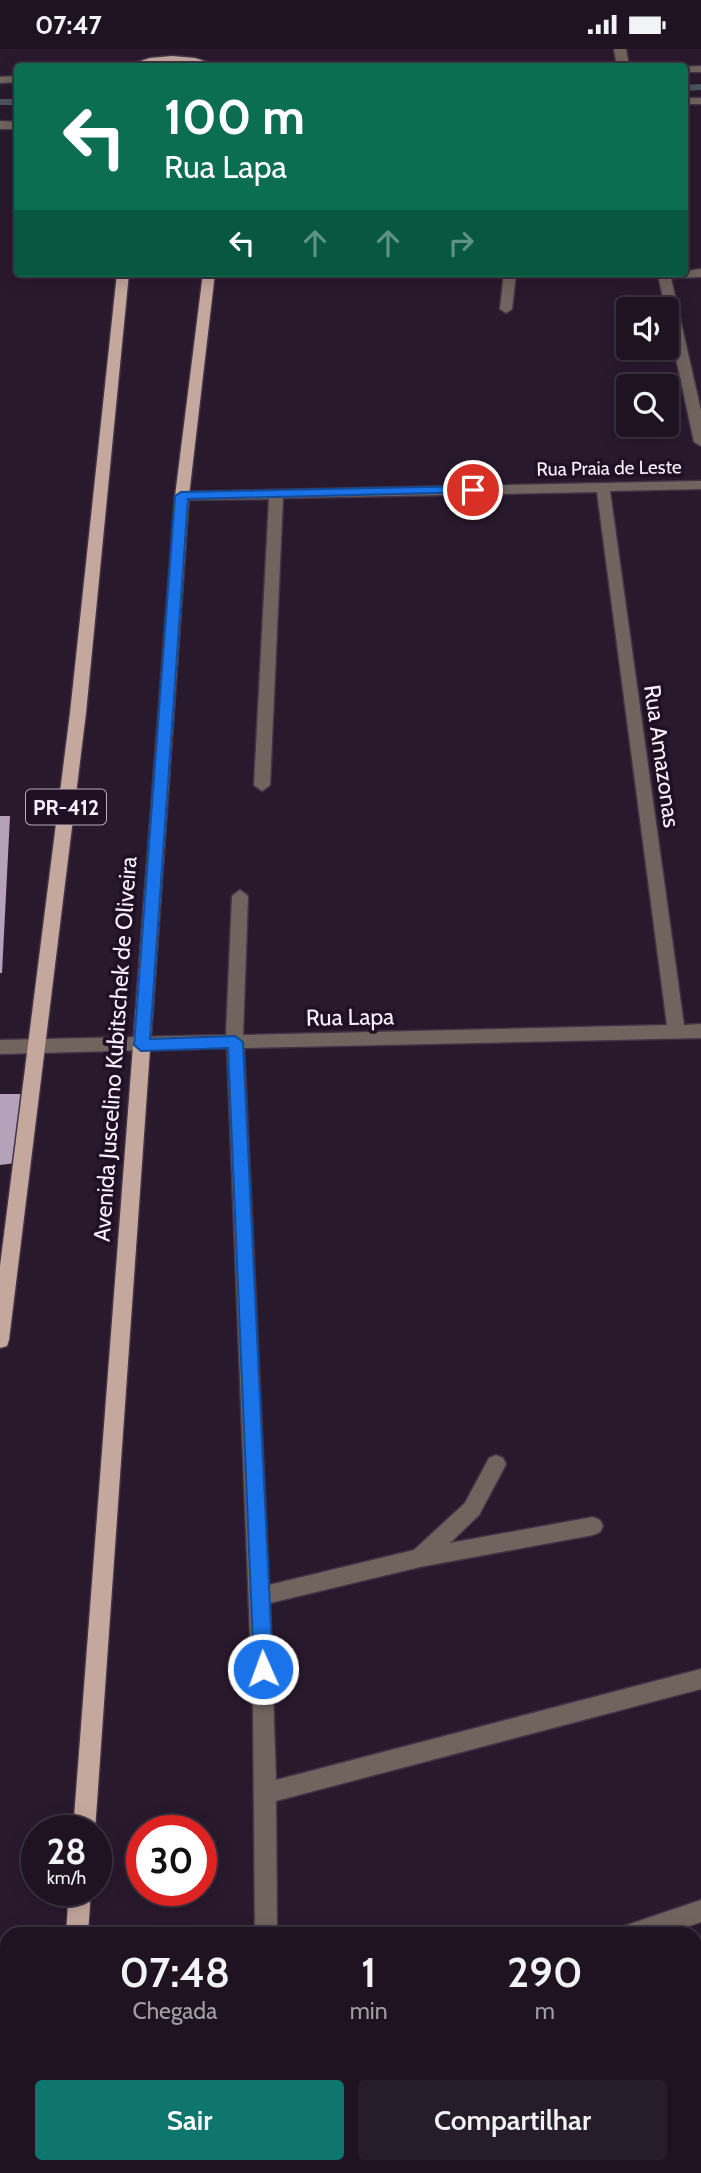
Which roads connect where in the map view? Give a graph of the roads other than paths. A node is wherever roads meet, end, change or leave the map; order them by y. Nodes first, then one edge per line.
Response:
1 (201, 55) edge
2 (144, 63) edge
3 (123, 277) edge
4 (208, 277) edge
5 (510, 277) edge
6 (665, 277) edge
7 (506, 309) dead end
8 (701, 442) edge
9 (701, 485) edge
10 (603, 487) junction
11 (276, 493) junction
12 (181, 496) junction
13 (262, 785) dead end
14 (240, 896) dead end
15 (701, 1031) edge
16 (676, 1032) junction
17 (235, 1042) junction
18 (141, 1045) junction
19 (0, 1047) edge
20 (36, 1047) junction
21 (0, 1341) edge
22 (496, 1464) dead end
23 (593, 1526) dead end
24 (420, 1558) junction
25 (261, 1596) junction
26 (701, 1679) edge
27 (267, 1793) junction
28 (85, 1815) edge
29 (79, 1906) edge
30 (701, 1912) edge
31 (77, 1927) edge
32 (266, 1927) edge
33 (654, 1927) edge

1 - 2 main road
3 - 20 main road, PR-412
4 - 12 main road, Avenida Juscelino Kubitschek de Oliveira
5 - 7 street
6 - 8 street
9 - 10 street, Rua Praia de Leste
10 - 11 street, Rua Praia de Leste
10 - 16 street, Rua Amazonas
11 - 12 street, Rua Praia de Leste
11 - 13 street
12 - 18 main road, Avenida Juscelino Kubitschek de Oliveira
14 - 17 street
15 - 16 street, Rua Lapa
16 - 17 street, Rua Lapa
17 - 18 street, Rua Lapa
17 - 25 street
18 - 20 street, Rua Lapa
18 - 28 main road, Avenida Juscelino Kubitschek de Oliveira
19 - 20 street, Rua Lapa
20 - 21 main road, PR-412
22 - 24 street
23 - 24 street
24 - 25 street
25 - 27 street
26 - 27 street
27 - 32 street
29 - 31 main road
30 - 33 street

